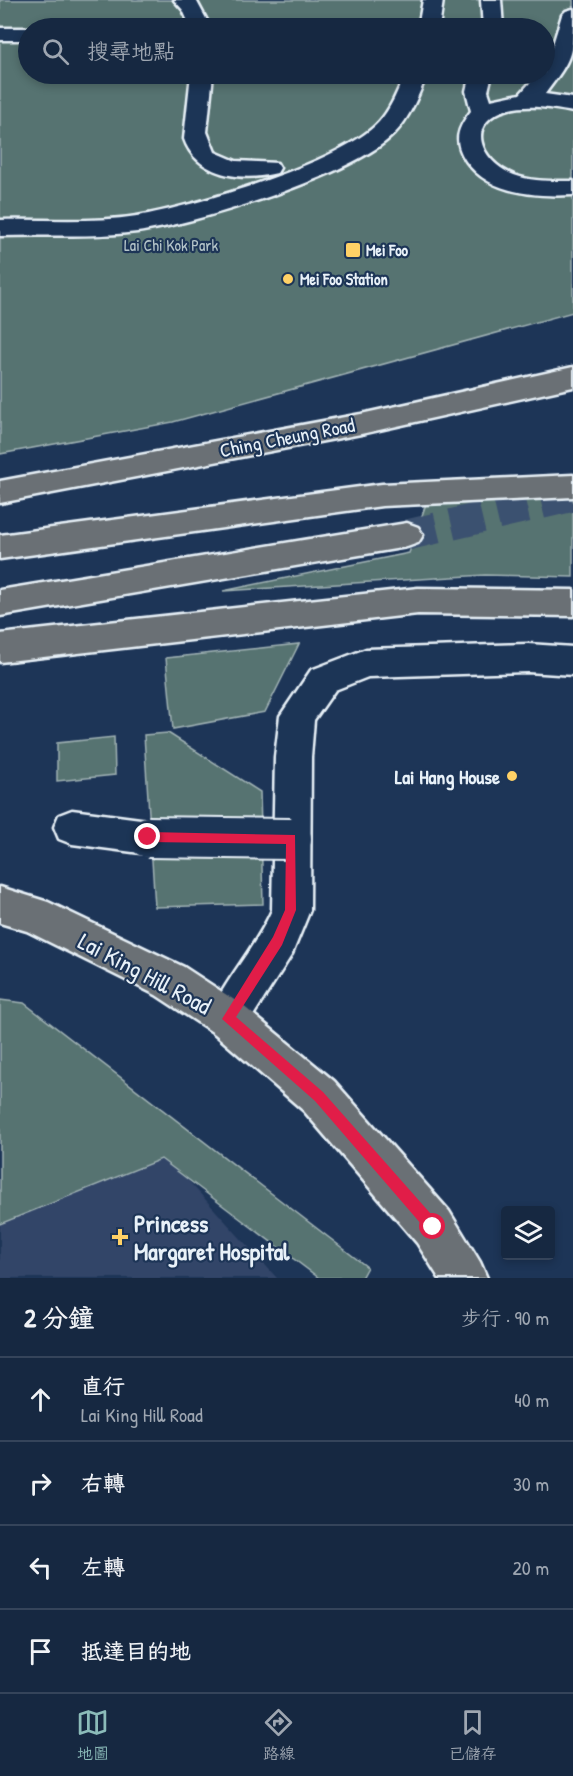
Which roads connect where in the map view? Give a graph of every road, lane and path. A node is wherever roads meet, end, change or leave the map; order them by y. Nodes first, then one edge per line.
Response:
1 (184, 0) edge
2 (433, 0) edge
3 (492, 0) edge
4 (573, 15) edge
5 (196, 18) edge
6 (430, 18) edge
7 (493, 18) edge
8 (0, 34) edge
9 (18, 34) edge
10 (555, 68) edge
11 (201, 84) edge
12 (411, 84) edge
13 (479, 84) edge
14 (541, 84) edge
15 (528, 99) junction
16 (573, 105) edge
17 (483, 114) junction
18 (268, 168) dead end
19 (573, 188) edge
20 (0, 228) edge
21 (573, 377) edge
22 (573, 486) edge
23 (0, 492) edge
24 (407, 535) tunnel mouth
25 (0, 547) edge
26 (0, 603) edge
27 (573, 603) edge
28 (0, 648) edge
29 (573, 660) edge
30 (72, 827) dead end
31 (291, 839) junction
32 (0, 905) edge
33 (238, 1002) junction
34 (464, 1278) edge

1 - 5 street
2 - 6 street
3 - 7 street
4 - 10 street
8 - 9 street
11 - 18 street
12 - 20 street
13 - 17 street
14 - 15 street
15 - 16 street
15 - 17 street
17 - 19 street
21 - 23 main road, Ching Cheung Road
22 - 25 main road
24 - 26 main road
27 - 28 main road
29 - 31 street
30 - 31 street, bridge
31 - 33 street
32 - 33 main road, Lai King Hill Road
33 - 34 main road, Lai King Hill Road

